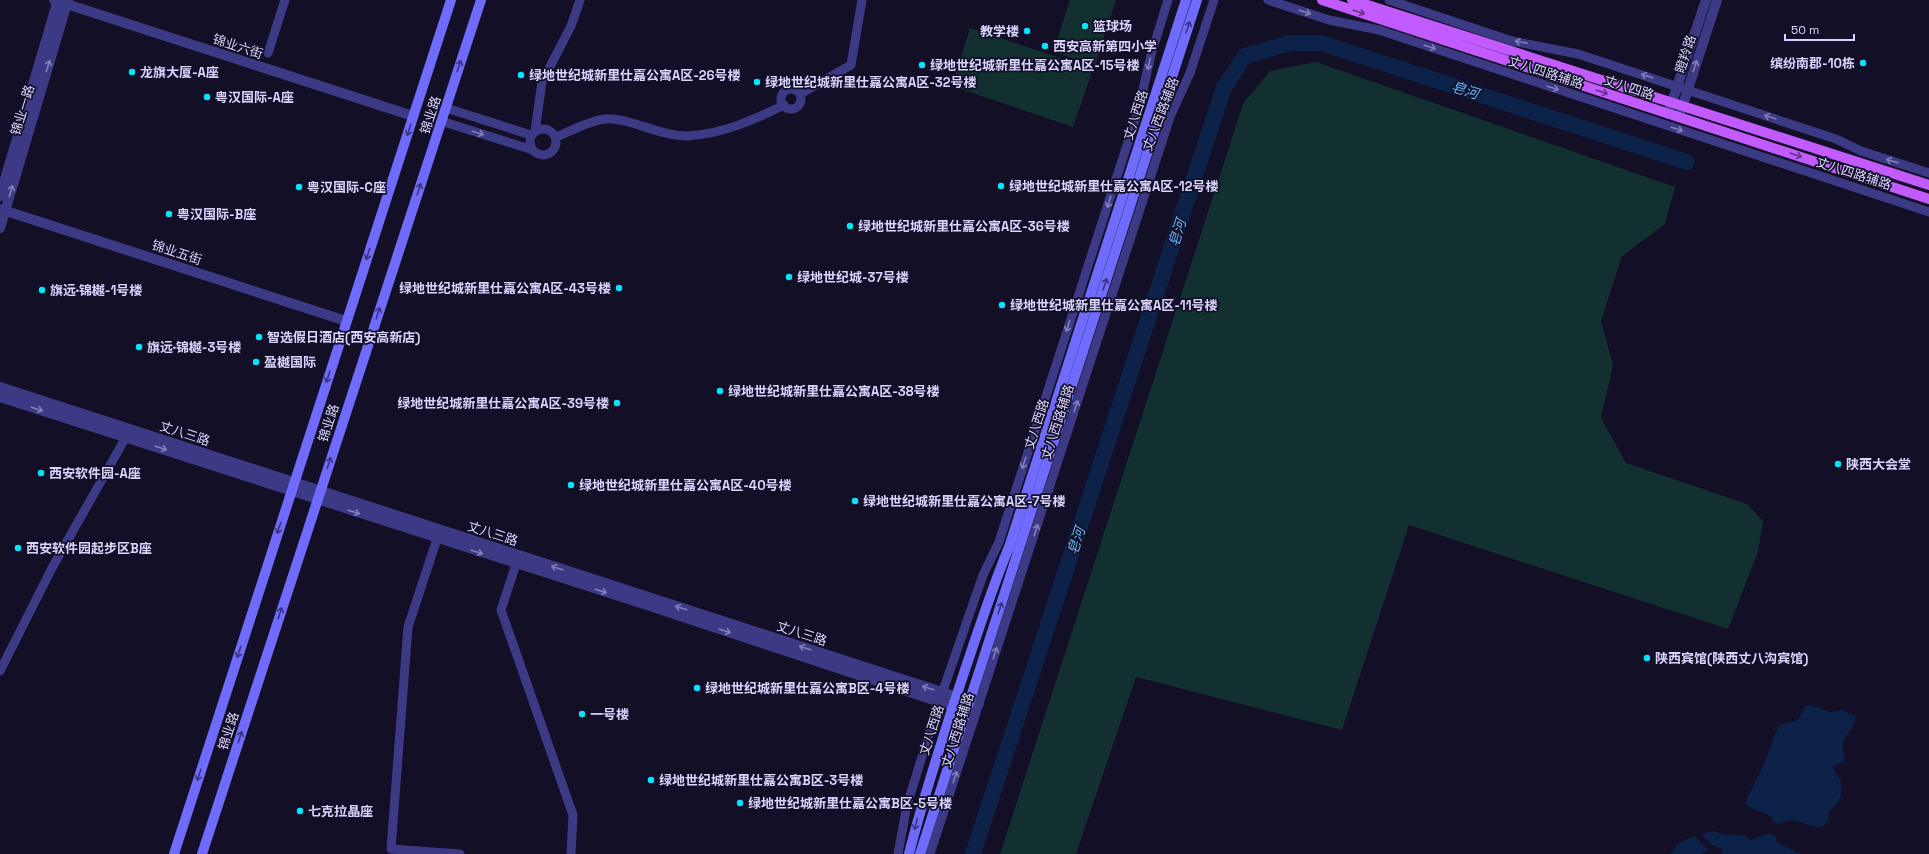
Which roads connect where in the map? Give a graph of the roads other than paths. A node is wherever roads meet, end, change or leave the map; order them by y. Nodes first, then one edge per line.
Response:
1 (285, 0) edge
2 (451, 0) edge
3 (480, 0) edge
4 (580, 0) edge
5 (862, 0) edge
6 (1168, 0) edge
7 (1186, 0) edge
8 (1197, 0) edge
9 (1214, 0) edge
10 (1268, 0) edge
11 (1322, 0) edge
12 (1352, 0) edge
13 (1389, 0) edge
14 (1706, 0) edge
15 (1717, 0) edge
16 (61, 1) edge
17 (268, 53) dead end
18 (1677, 86) junction
19 (1688, 90) junction
20 (800, 94) junction
21 (1672, 103) junction
22 (784, 105) junction
23 (1682, 106) junction
24 (446, 108) junction
25 (1668, 114) junction
26 (414, 116) junction
27 (1679, 117) junction
28 (441, 121) junction
29 (533, 133) junction
30 (556, 137) junction
31 (532, 150) junction
32 (1929, 173) edge
33 (1929, 185) edge
34 (0, 196) edge
35 (1929, 199) edge
36 (3, 209) edge
37 (1929, 212) edge
38 (0, 228) edge
39 (346, 321) junction
40 (0, 387) edge
41 (0, 397) edge
42 (126, 436) junction
43 (293, 486) junction
44 (320, 489) junction
45 (317, 500) junction
46 (437, 539) junction
47 (516, 564) junction
48 (0, 671) edge
49 (941, 698) junction
50 (954, 702) junction
51 (972, 706) junction
52 (174, 854) edge
53 (202, 854) edge
54 (460, 854) edge
55 (571, 854) edge
56 (898, 854) edge
57 (909, 854) edge
58 (920, 854) edge
59 (930, 854) edge

1 - 17 street
2 - 26 main road, 锦业路
24 -> 3 main road, 锦业路
4 - 29 street
5 - 20 street
6 -> 49 street, 丈八西路辅路
7 - 50 main road, 丈八西路
51 -> 8 main road, 丈八西路
51 -> 9 street, 丈八西路辅路
10 -> 37 street, 丈八四路辅路
11 -> 25 main road, 丈八四路
12 - 21 main road, 丈八四路
18 -> 13 street, 丈八四路辅路
14 - 18 street, 瞪羚路
19 -> 15 street, 瞪羚路
16 - 26 street, 锦业六街
16 - 34 street, 锦业一路
36 -> 16 street, 锦业一路
18 - 19 street, 丈八四路辅路
18 - 21 street, 瞪羚路
19 - 23 street, 瞪羚路
32 -> 19 street, 丈八四路辅路
20 - 22 street
20 - 22 street
21 - 23 main road, 丈八四路
21 - 25 street, 瞪羚路
22 - 30 street
23 - 27 street, 瞪羚路
23 - 33 main road, 丈八四路
24 - 28 main road, 锦业路
24 - 29 street
25 - 27 main road, 丈八四路
26 -> 39 main road, 锦业路
27 -> 35 main road, 丈八四路
28 -> 31 street
44 -> 28 main road, 锦业路
29 - 30 street
29 - 31 street
30 - 31 street
36 - 38 street, 锦业一路
36 - 39 street, 锦业五街
39 -> 43 main road, 锦业路
40 - 43 street, 丈八三路
41 -> 42 street, 丈八三路
42 -> 43 street, 丈八三路
42 - 48 street
43 - 44 street, 丈八三路
43 - 45 street, 丈八三路
43 -> 52 main road, 锦业路
44 - 45 main road, 锦业路
49 -> 44 street, 丈八三路
45 -> 46 street, 丈八三路
53 -> 45 main road, 锦业路
46 -> 47 street, 丈八三路
46 - 54 street
47 -> 49 street, 丈八三路
47 - 55 street
49 - 50 street, 丈八三路
49 - 56 street, 丈八西路辅路
50 - 51 street, 丈八三路
50 -> 57 main road, 丈八西路
51 - 58 main road, 丈八西路
59 -> 51 street, 丈八西路辅路

